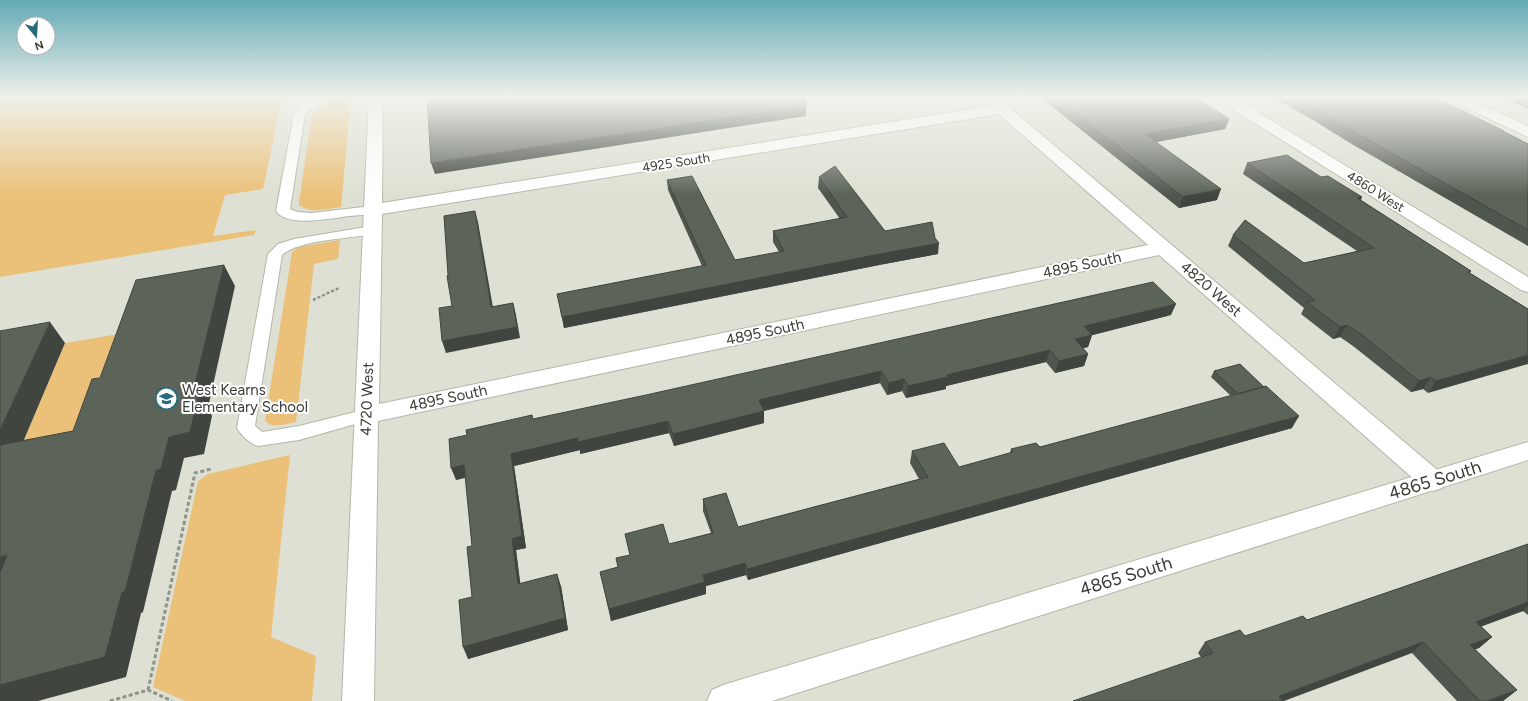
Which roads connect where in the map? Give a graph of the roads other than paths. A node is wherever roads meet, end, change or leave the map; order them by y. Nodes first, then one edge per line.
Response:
1 (297, 130) edge
2 (375, 130) edge
3 (854, 130) edge
4 (1027, 130) edge
5 (1276, 130) edge
6 (372, 220) junction
7 (1163, 248) junction
8 (1528, 286) edge
9 (366, 415) junction
10 (1528, 451) edge
11 (1433, 481) junction
12 (358, 701) edge
13 (723, 701) edge

1 - 6 lane
2 - 6 street, 4720 West
3 - 6 street, 4925 South
4 - 7 street, 4820 West
5 - 8 street, 4860 West
6 - 9 street, 4720 West
6 - 9 lane
7 - 9 street, 4895 South
7 - 11 street, 4820 West
9 - 12 street, 4720 West
10 - 11 street, 4865 South
11 - 13 street, 4865 South

